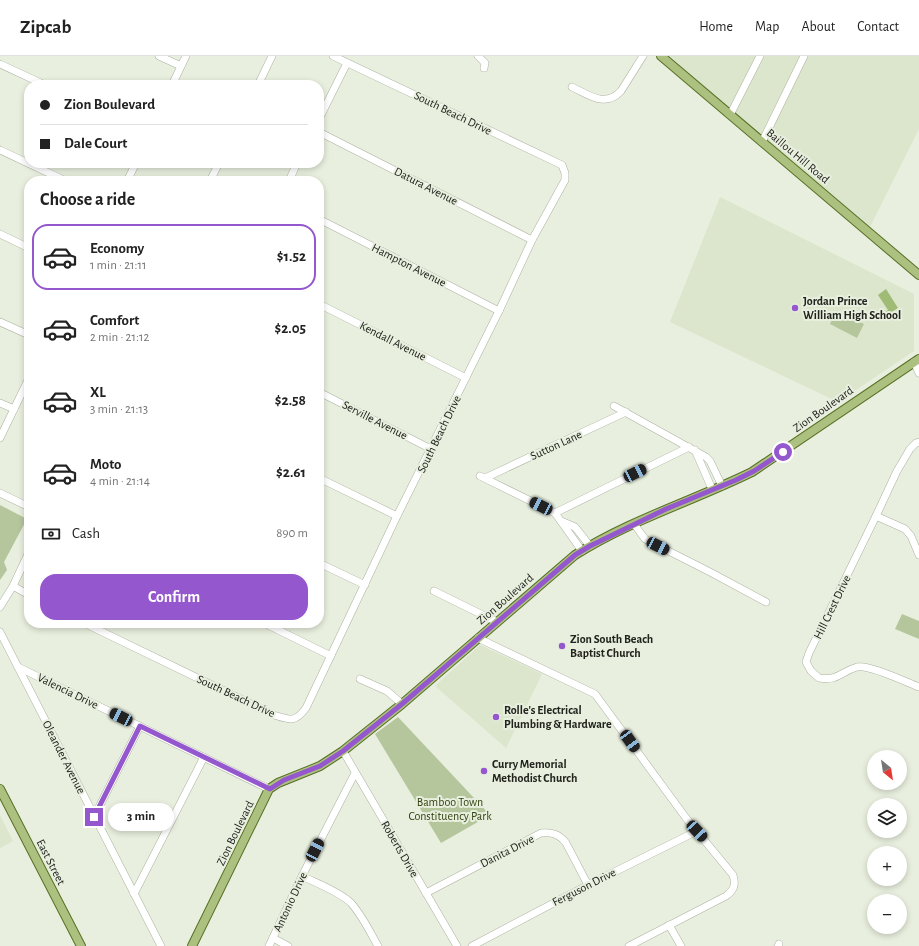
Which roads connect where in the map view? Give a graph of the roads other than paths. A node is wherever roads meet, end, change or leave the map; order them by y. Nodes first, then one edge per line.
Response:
1 (159, 56) edge
2 (186, 56) edge
3 (272, 56) edge
4 (333, 56) edge
5 (478, 56) edge
6 (643, 56) edge
7 (661, 56) edge
8 (760, 56) edge
9 (804, 56) edge
10 (347, 63) junction
11 (0, 64) edge
12 (181, 66) junction
13 (484, 68) dead end
14 (34, 80) edge
15 (174, 80) edge
16 (260, 80) edge
17 (572, 86) dead end
18 (324, 109) edge
19 (730, 115) junction
20 (324, 135) edge
21 (762, 142) junction
22 (0, 150) edge
23 (24, 161) edge
24 (38, 168) edge
25 (55, 176) edge
26 (324, 222) edge
27 (0, 234) edge
28 (532, 240) junction
29 (24, 246) edge
30 (919, 275) edge
31 (324, 307) edge
32 (499, 311) junction
33 (0, 322) edge
34 (24, 333) edge
35 (917, 360) edge
36 (919, 373) edge
37 (466, 378) junction
38 (24, 388) edge
39 (324, 395) edge
40 (0, 403) edge
41 (614, 406) dead end
42 (14, 409) junction
43 (626, 412) junction
44 (0, 438) edge
45 (919, 442) edge
46 (432, 449) junction
47 (692, 449) junction
48 (324, 480) edge
49 (722, 486) junction
50 (712, 489) junction
51 (0, 493) edge
52 (24, 505) edge
53 (555, 513) junction
54 (397, 516) junction
55 (876, 516) junction
56 (561, 521) junction
57 (634, 524) junction
58 (590, 546) junction
59 (582, 551) junction
60 (919, 555) edge
61 (24, 563) edge
62 (324, 566) edge
63 (365, 585) junction
64 (13, 586) junction
65 (434, 591) dead end
66 (24, 592) edge
67 (766, 602) dead end
68 (0, 606) edge
69 (497, 622) junction
70 (94, 628) edge
71 (274, 628) edge
72 (0, 632) edge
73 (478, 638) junction
74 (330, 656) junction
75 (18, 667) junction
76 (360, 679) dead end
77 (919, 687) edge
78 (402, 704) junction
79 (140, 726) junction
80 (343, 751) junction
81 (204, 757) junction
82 (355, 773) junction
83 (0, 789) edge
84 (270, 789) junction
85 (94, 817) junction
86 (697, 831) junction
87 (302, 876) junction
88 (588, 885) junction
89 (426, 893) junction
90 (134, 894) junction
91 (669, 925) junction
92 (273, 938) junction
93 (81, 946) edge
94 (161, 946) edge
95 (192, 946) edge
96 (269, 946) edge
97 (288, 946) edge
98 (378, 946) edge
99 (457, 946) edge
100 (472, 946) edge
101 (629, 946) edge
102 (681, 946) edge

1 - 12 street
2 - 12 street
3 - 16 street
4 - 10 street, South Beach Drive
5 - 13 street
6 - 17 street
7 - 19 main road, Baillou Hill Road
8 - 19 street
9 - 21 street
10 - 18 street
10 - 28 street, South Beach Drive
11 - 14 street
12 - 15 street
19 - 21 main road, Baillou Hill Road
20 - 28 street, Datura Avenue
21 - 30 main road, Baillou Hill Road
22 - 23 street
24 - 25 street
26 - 32 street, Hampton Avenue
27 - 29 street
28 - 32 street, South Beach Drive
31 - 37 street, Kendall Avenue
32 - 37 street, South Beach Drive
33 - 34 street
35 - 36 street
35 - 49 main road, Zion Boulevard
37 - 46 street, South Beach Drive
38 - 42 street
39 - 46 street, Serville Avenue
40 - 42 street
41 - 43 street
42 - 44 street
43 - 47 street
43 - 53 street, Sutton Lane
45 - 55 street, Hill Crest Drive
46 - 54 street, South Beach Drive
47 - 49 street
47 - 50 street
47 - 53 street
48 - 54 street
49 - 50 main road, Zion Boulevard
50 - 57 main road, Zion Boulevard
51 - 52 street
53 - 56 street
54 - 63 street, South Beach Drive
55 - 60 street
55 - 77 street, Hill Crest Drive
56 - 58 street
56 - 59 street
57 - 58 main road, Zion Boulevard
57 - 67 street
58 - 59 main road, Zion Boulevard
59 - 69 main road, Zion Boulevard
61 - 64 street
62 - 63 street
63 - 74 street, South Beach Drive
64 - 66 street
64 - 68 street
65 - 69 street
69 - 73 main road, Zion Boulevard
70 - 74 street, South Beach Drive
71 - 74 street
72 - 75 street, Oleander Avenue
73 - 78 main road, Zion Boulevard
73 - 86 street
75 - 79 street, Valencia Drive
75 - 85 street, Oleander Avenue
76 - 78 street
78 - 80 main road, Zion Boulevard
79 - 81 street, Valencia Drive
79 - 85 street
80 - 82 street, Roberts Drive
80 - 84 main road, Zion Boulevard
81 - 84 street, Valencia Drive
81 - 90 street
82 - 87 street, Antonio Drive
82 - 89 street, Roberts Drive
83 - 93 main road, East Street
84 - 95 main road, Zion Boulevard
85 - 90 street, Oleander Avenue
86 - 88 street, Ferguson Drive
86 - 91 street
87 - 92 street, Antonio Drive
87 - 98 street
88 - 89 street, Danita Drive
88 - 100 street, Ferguson Drive
89 - 99 street, Roberts Drive
90 - 94 street, Oleander Avenue
91 - 101 street
91 - 102 street
92 - 96 street, Antonio Drive
92 - 97 street

